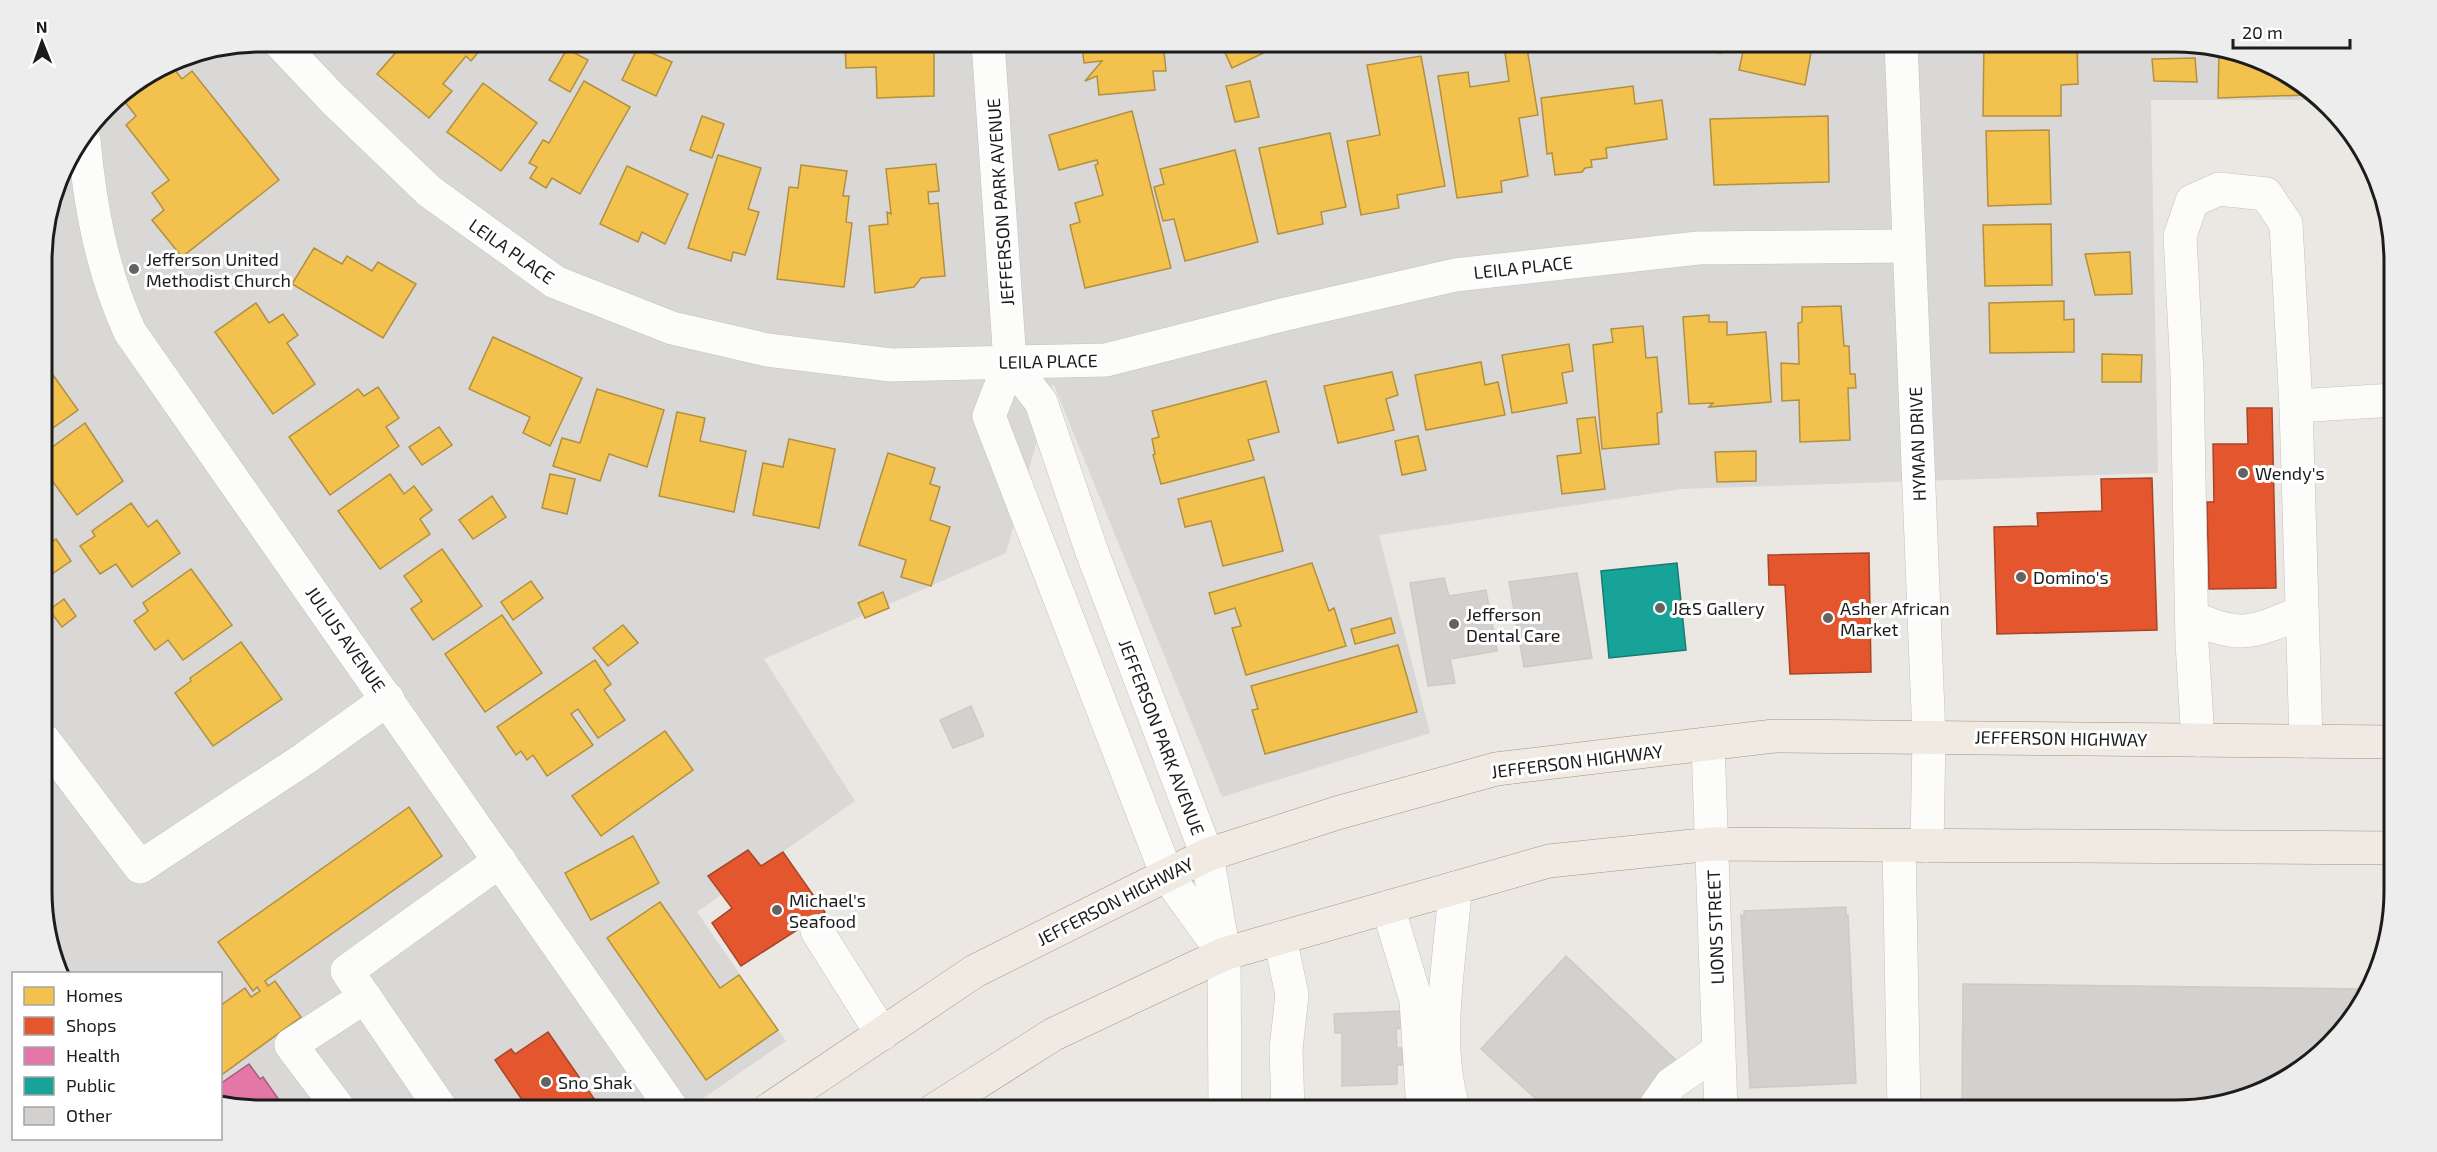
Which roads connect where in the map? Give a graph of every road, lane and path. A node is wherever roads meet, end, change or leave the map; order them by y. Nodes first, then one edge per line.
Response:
1 (1901, 52) edge
2 (289, 53) edge
3 (989, 53) edge
4 (85, 151) edge
5 (1908, 246) junction
6 (1010, 363) junction
7 (2384, 401) edge
8 (2296, 406) junction
9 (2302, 612) junction
10 (2192, 617) junction
11 (387, 699) junction
12 (1929, 737) junction
13 (2198, 740) junction
14 (2306, 741) junction
15 (2384, 742) edge
16 (1707, 744) junction
17 (52, 751) edge
18 (1712, 844) junction
19 (1913, 846) junction
20 (2384, 848) edge
21 (1207, 855) junction
22 (500, 861) junction
23 (1167, 875) junction
24 (1455, 888) junction
25 (1388, 907) junction
26 (817, 931) dead end
27 (1280, 938) junction
28 (1224, 954) junction
29 (365, 997) junction
30 (882, 1034) junction
31 (1719, 1050) junction
32 (1288, 1099) edge
33 (1422, 1099) edge
34 (1451, 1099) edge
35 (1660, 1099) edge
36 (1721, 1099) edge
37 (1904, 1099) edge
38 (332, 1100) edge
39 (435, 1100) edge
40 (666, 1100) edge
41 (783, 1100) edge
42 (969, 1100) edge
43 (1225, 1100) edge

1 - 5 street, HYMAN DRIVE
2 - 6 street, LEILA PLACE
3 - 6 street, JEFFERSON PARK AVENUE
4 - 11 street, JULIUS AVENUE
5 - 6 street, LEILA PLACE
5 - 12 street, HYMAN DRIVE
6 - 21 street, JEFFERSON PARK AVENUE
6 - 23 street, JEFFERSON PARK AVENUE
7 - 8 street
8 - 9 street
8 - 10 street
9 - 10 street
9 - 14 street
10 - 13 street
11 - 17 street
11 - 22 street, JULIUS AVENUE
12 - 13 main road, JEFFERSON HIGHWAY
12 - 16 main road, JEFFERSON HIGHWAY
12 - 19 street, HYMAN DRIVE
13 - 14 main road, JEFFERSON HIGHWAY
14 - 15 main road, JEFFERSON HIGHWAY
16 - 18 street, LIONS STREET
16 - 21 main road, JEFFERSON HIGHWAY
18 - 19 main road
18 - 24 main road
18 - 31 street, LIONS STREET
19 - 20 main road
19 - 37 street, HYMAN DRIVE
21 - 23 main road, JEFFERSON HIGHWAY
21 - 28 street, JEFFERSON PARK AVENUE
22 - 29 street
22 - 40 street, JULIUS AVENUE
23 - 28 street, JEFFERSON PARK AVENUE
23 - 30 main road, JEFFERSON HIGHWAY
24 - 25 main road
24 - 34 street
25 - 27 main road
25 - 33 street
26 - 30 street
27 - 28 main road
27 - 32 street
28 - 42 main road
28 - 43 street
29 - 38 street
29 - 39 street
30 - 41 main road, JEFFERSON HIGHWAY
31 - 35 street
31 - 36 street, LIONS STREET

